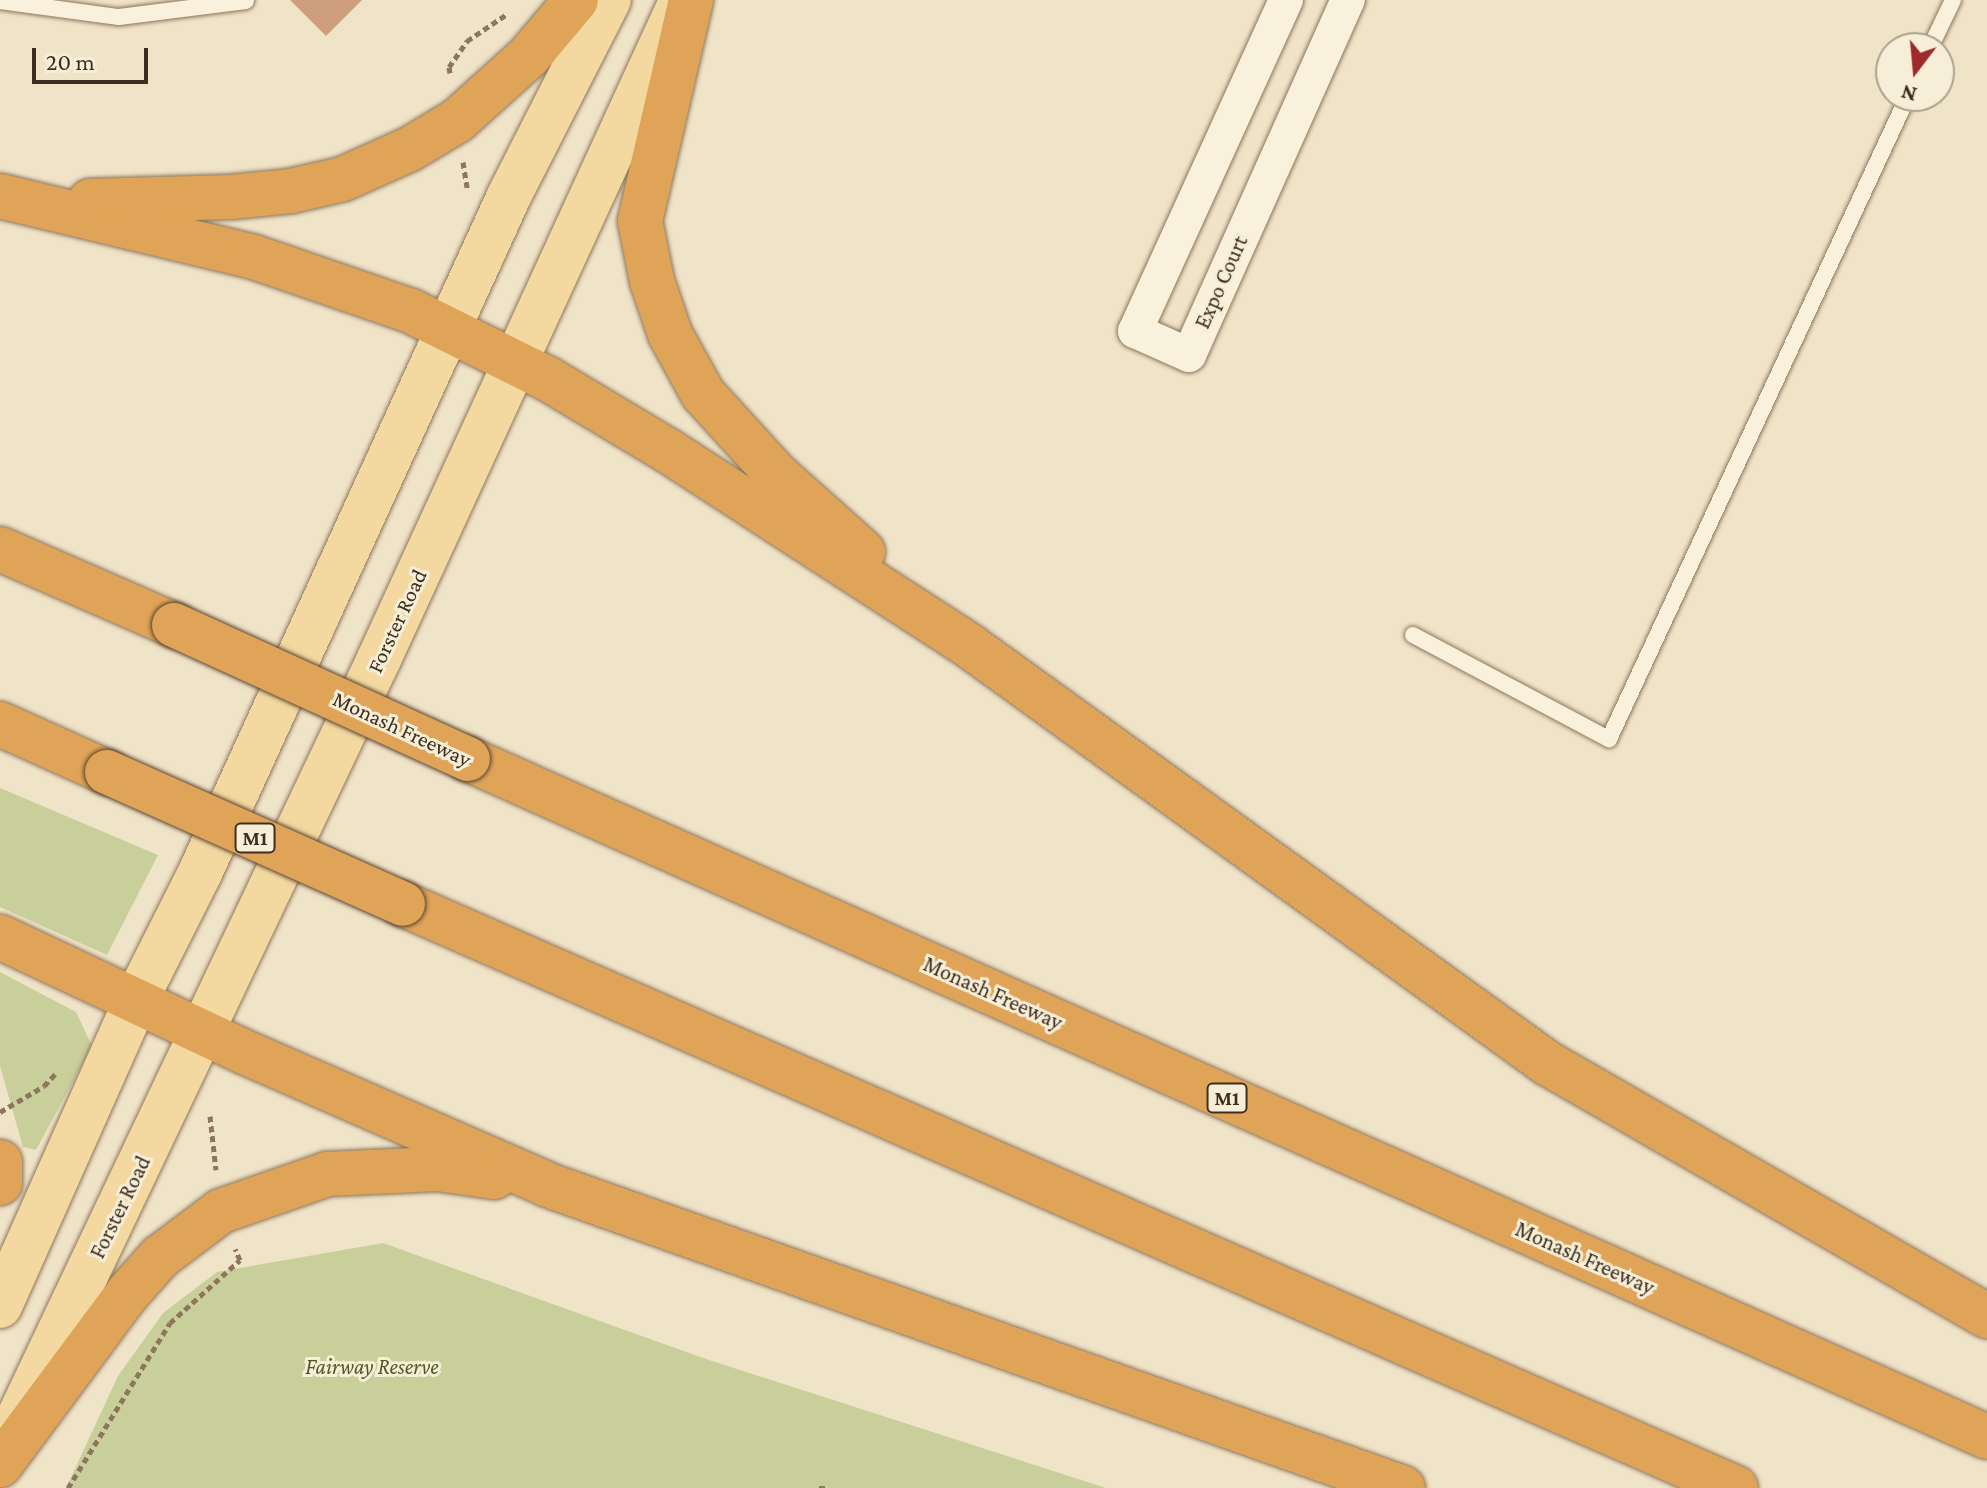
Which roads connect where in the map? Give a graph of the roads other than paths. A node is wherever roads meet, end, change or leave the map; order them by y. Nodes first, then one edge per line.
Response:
1 (576, 0) edge
2 (609, 0) edge
3 (682, 0) edge
4 (691, 0) edge
5 (1286, 0) edge
6 (1348, 0) edge
7 (1953, 0) edge
8 (0, 1) edge
9 (246, 1) edge
10 (1938, 32) edge
11 (1271, 34) junction
12 (1320, 57) junction
13 (1901, 112) edge
14 (18, 199) edge
15 (448, 329) junction
16 (517, 362) junction
17 (0, 549) edge
18 (1413, 635) dead end
19 (971, 647) junction
20 (0, 724) edge
21 (0, 937) edge
22 (136, 1000) junction
23 (204, 1033) junction
24 (0, 1162) edge
25 (0, 1183) edge
26 (548, 1185) junction
27 (0, 1306) edge
28 (1987, 1316) edge
29 (1987, 1437) edge
30 (0, 1456) edge
31 (0, 1465) edge
32 (1403, 1488) edge
33 (1736, 1488) edge

1 - 14 highway
2 - 15 main road
3 - 16 main road, Forster Road
4 - 19 highway
5 - 11 street, Expo Court
6 - 12 street, Expo Court
7 - 10 lane
8 - 9 lane
11 - 12 street
11 - 12 street, Expo Court
13 - 18 lane
14 - 15 highway
15 - 16 highway
15 - 22 main road
16 - 19 highway
16 - 23 main road, Forster Road
17 - 29 highway, Monash Freeway / M1, bridge
19 - 28 highway
20 - 33 highway, M1, bridge
21 - 22 highway
22 - 23 highway
22 - 27 main road
23 - 26 highway
23 - 30 main road, Forster Road
24 - 25 highway
26 - 31 highway
26 - 32 highway

